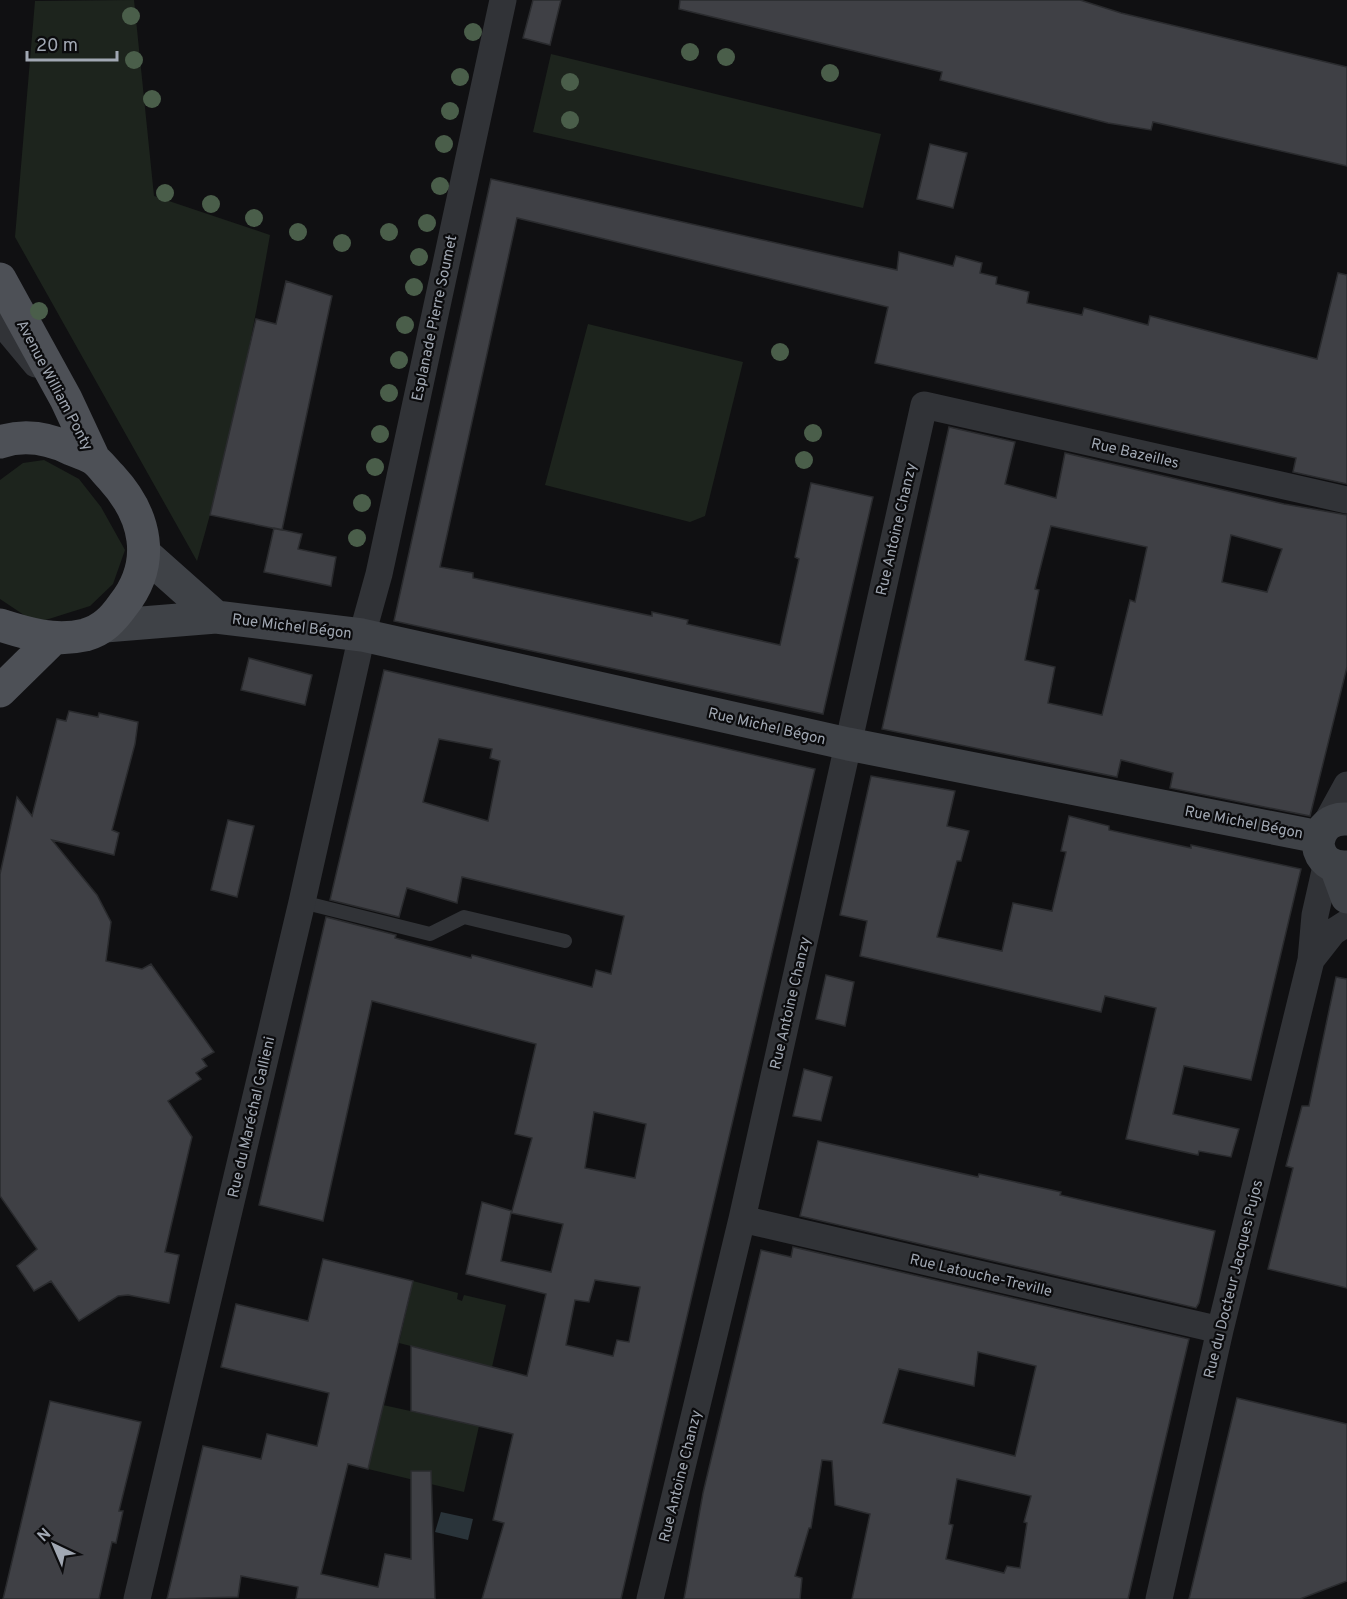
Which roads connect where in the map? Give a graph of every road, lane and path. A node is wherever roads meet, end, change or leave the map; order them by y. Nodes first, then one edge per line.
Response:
1 (503, 0) edge
2 (0, 279) edge
3 (0, 321) edge
4 (66, 399) junction
5 (924, 405) joint
6 (0, 442) edge
7 (94, 459) junction
8 (1347, 500) edge
9 (144, 553) junction
10 (216, 617) junction
11 (0, 625) edge
12 (105, 626) junction
13 (362, 635) junction
14 (54, 638) junction
15 (0, 691) edge
16 (848, 744) junction
17 (1347, 785) edge
18 (1333, 846) edge
19 (1347, 897) edge
20 (302, 902) junction
21 (1347, 923) edge
22 (565, 941) dead end
23 (1311, 960) junction
24 (742, 1219) junction
25 (1220, 1330) junction
26 (137, 1599) edge
27 (650, 1599) edge
28 (1159, 1599) edge

1 - 13 street, Esplanade Pierre Soumet
2 - 4 main road, Avenue William Ponty
3 - 4 street
4 - 7 main road, Avenue William Ponty
5 - 8 street, Rue Bazeilles
5 - 16 street, Rue Antoine Chanzy
6 - 7 main road
7 - 9 main road
9 - 10 main road, Rue Michel Bégon
9 - 12 main road
10 - 12 main road, Rue Michel Bégon
10 - 13 main road, Rue Michel Bégon
11 - 14 main road
12 - 14 main road
13 - 16 main road, Rue Michel Bégon
13 - 20 street, Rue du Maréchal Gallieni
14 - 15 main road
16 - 18 main road, Rue Michel Bégon
16 - 24 street, Rue Antoine Chanzy
17 - 18 street, Rue du Docteur Jacques Pujos
18 - 19 main road
18 - 23 street, Rue du Docteur Jacques Pujos
20 - 22 lane
20 - 26 street, Rue du Maréchal Gallieni
21 - 23 street, Rue du Docteur Jacques Pujos
23 - 25 street, Rue du Docteur Jacques Pujos
24 - 25 street, Rue Latouche-Treville
24 - 27 street, Rue Antoine Chanzy
25 - 28 street, Rue du Docteur Jacques Pujos

